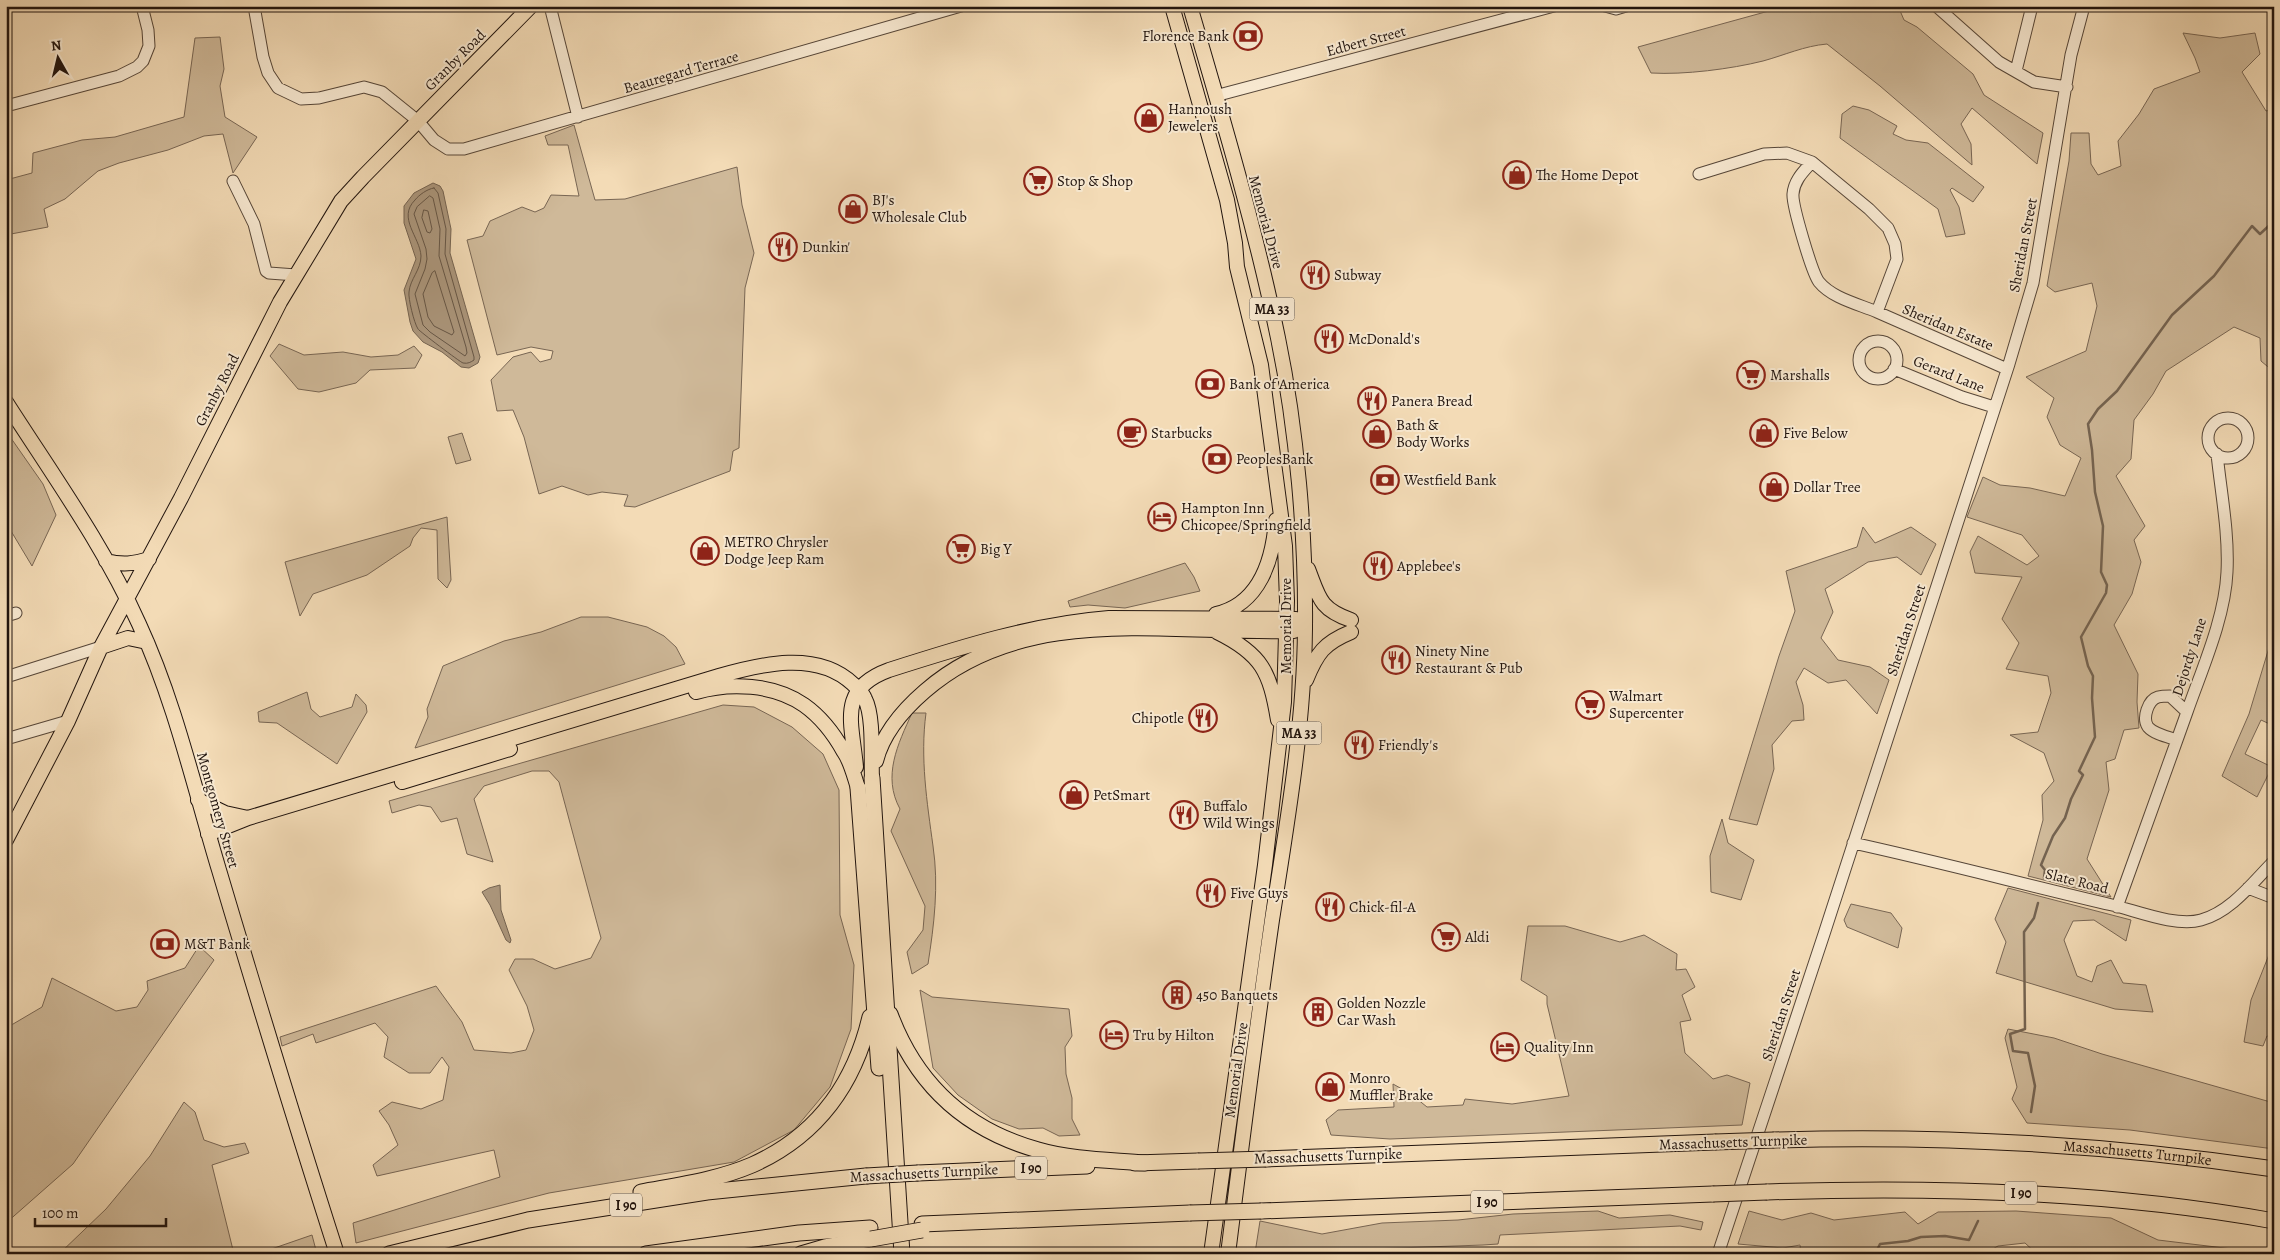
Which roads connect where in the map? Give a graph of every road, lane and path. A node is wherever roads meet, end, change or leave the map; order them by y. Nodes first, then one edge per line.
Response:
1 (142, 6) edge
2 (254, 6) edge
3 (531, 6) edge
4 (550, 6) edge
5 (961, 6) edge
6 (1172, 6) edge
7 (1190, 6) edge
8 (1554, 6) edge
9 (1605, 6) edge
10 (1626, 6) edge
11 (1936, 6) edge
12 (2032, 6) edge
13 (2084, 6) edge
14 (2016, 71) junction
15 (2067, 87) junction
16 (1216, 96) junction
17 (6, 106) edge
18 (578, 117) junction
19 (418, 121) junction
20 (1812, 162) junction
21 (1699, 174) dead end
22 (233, 180) dead end
23 (1232, 227) junction
24 (1252, 229) junction
25 (1235, 243) junction
26 (296, 275) junction
27 (1877, 312) junction
28 (1894, 368) dead end
29 (2007, 369) junction
30 (6, 402) edge
31 (1994, 407) junction
32 (2216, 454) dead end
33 (1278, 492) junction
34 (1302, 554) junction
35 (149, 559) junction
36 (106, 562) junction
37 (127, 601) junction
38 (1198, 617) junction
39 (1286, 625) junction
40 (1305, 625) junction
41 (1214, 631) junction
42 (147, 642) junction
43 (101, 647) junction
44 (6, 677) edge
45 (858, 689) junction
46 (1302, 690) junction
47 (2187, 712) junction
48 (68, 721) junction
49 (1280, 736) junction
50 (6, 739) edge
51 (2177, 740) junction
52 (872, 778) junction
53 (858, 788) junction
54 (198, 800) junction
55 (248, 818) junction
56 (208, 834) junction
57 (6, 840) edge
58 (1853, 843) junction
59 (2274, 861) edge
60 (2248, 888) junction
61 (2274, 898) edge
62 (2117, 906) junction
63 (1256, 928) junction
64 (1271, 933) junction
65 (879, 1001) junction
66 (1145, 1163) junction
67 (2274, 1169) edge
68 (528, 1220) junction
69 (2274, 1222) edge
70 (871, 1233) junction
71 (1210, 1250) edge
72 (337, 1254) edge
73 (388, 1254) edge
74 (646, 1254) edge
75 (801, 1254) edge
76 (892, 1254) edge
77 (902, 1254) edge
78 (1228, 1254) edge
79 (1718, 1254) edge

1 - 17 street
2 - 19 street, Beauregard Terrace
3 - 19 main road, Granby Road
4 - 18 street
5 - 18 street, Beauregard Terrace
6 - 23 main road, Memorial Drive / MA 33
7 - 16 main road, Memorial Drive / MA 33
8 - 16 street, Edbert Street
9 - 10 street
11 - 14 street
12 - 14 street
13 - 15 street, Sheridan Street
14 - 15 street
15 - 29 street, Sheridan Street
16 - 24 main road, Memorial Drive / MA 33
18 - 19 street, Beauregard Terrace
19 - 26 main road, Granby Road
20 - 21 street
20 - 27 street
20 - 27 street, Sheridan Estate
22 - 26 street
23 - 24 main road
23 - 25 main road, Memorial Drive / MA 33
24 - 25 main road
24 - 34 main road, Memorial Drive / MA 33
25 - 33 main road, Memorial Drive / MA 33
26 - 35 main road, Granby Road
27 - 29 street, Sheridan Estate
28 - 31 street, Gerard Lane
29 - 31 street, Sheridan Street
30 - 36 main road, Montgomery Street
31 - 58 street, Sheridan Street
32 - 47 street, Dejordy Lane
33 - 38 main road
33 - 39 main road, Memorial Drive / MA 33
34 - 40 main road, Memorial Drive / MA 33
34 - 46 main road
35 - 36 main road
35 - 37 main road, Granby Road
36 - 37 main road, Montgomery Street
37 - 42 main road, Montgomery Street
37 - 43 main road, Granby Road
38 - 39 main road
38 - 45 main road
39 - 40 main road
39 - 41 main road
39 - 49 main road, Memorial Drive / MA 33
40 - 46 main road, Memorial Drive / MA 33
41 - 49 main road
41 - 52 main road
42 - 43 main road
42 - 54 main road, Montgomery Street
43 - 44 street
43 - 48 main road, Granby Road
45 - 52 main road
45 - 53 main road
45 - 55 main road
46 - 64 main road, Memorial Drive / MA 33
47 - 51 street
47 - 51 street, Dejordy Lane
48 - 50 street
48 - 57 main road, Granby Road
49 - 63 main road, Memorial Drive / MA 33
51 - 62 street
52 - 65 highway
53 - 56 main road
53 - 65 highway
54 - 55 main road
54 - 56 main road, Montgomery Street
55 - 56 main road
56 - 72 main road, Montgomery Street
58 - 62 street, Slate Road
58 - 79 street, Sheridan Street
59 - 60 street, Slate Road
60 - 61 street
60 - 62 street, Slate Road
63 - 64 main road
63 - 71 main road, Memorial Drive / MA 33
64 - 78 main road, Memorial Drive / MA 33
65 - 66 highway
65 - 68 highway
65 - 76 highway
65 - 77 highway
66 - 67 highway, Massachusetts Turnpike / I 90, bridge
66 - 68 highway, Massachusetts Turnpike / I 90, bridge
68 - 73 highway, Massachusetts Turnpike / I 90
69 - 70 highway, I 90, bridge
70 - 74 highway
70 - 75 highway

